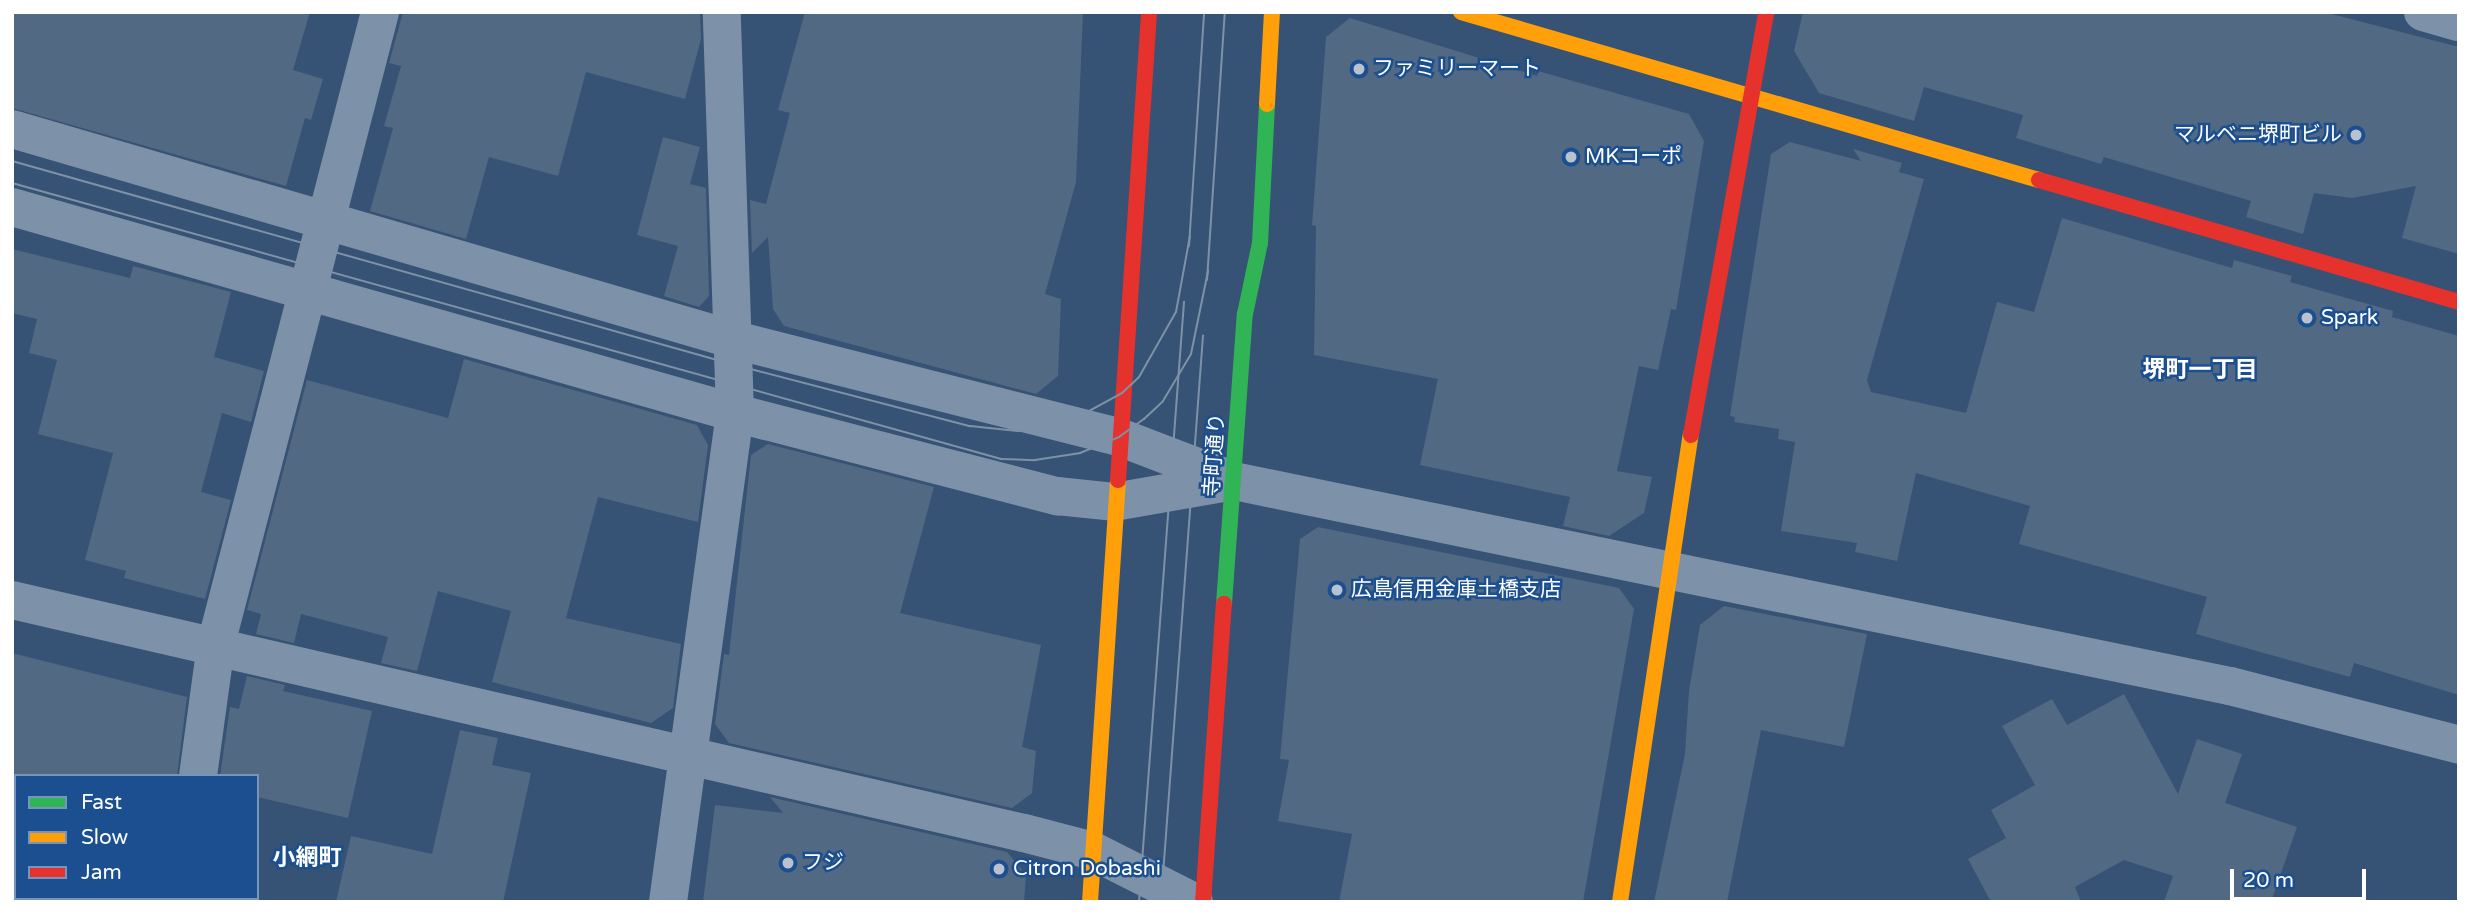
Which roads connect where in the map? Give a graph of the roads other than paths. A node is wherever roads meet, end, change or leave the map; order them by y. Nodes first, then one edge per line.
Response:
1 (380, 12) edge
2 (722, 12) edge
3 (1149, 12) edge
4 (1272, 12) edge
5 (1461, 12) edge
6 (1766, 12) edge
7 (2423, 12) edge
8 (2459, 22) edge
9 (1748, 95) junction
10 (12, 129) edge
11 (12, 207) edge
12 (324, 217) junction
13 (304, 290) junction
14 (2459, 302) edge
15 (735, 340) junction
16 (735, 413) junction
17 (1119, 437) junction
18 (1234, 481) junction
19 (1114, 502) junction
20 (1669, 569) junction
21 (12, 600) edge
22 (216, 644) junction
23 (2459, 745) edge
24 (688, 752) junction
25 (198, 774) edge
26 (1093, 851) junction
27 (668, 902) edge
28 (1090, 902) edge
29 (1194, 902) edge
30 (1203, 902) edge
31 (1620, 902) edge

1 - 12 street
2 - 15 street
3 - 17 street
4 - 18 street, 寺町通り
5 - 9 street
6 - 9 street
7 - 8 street
9 - 14 street
9 - 20 street
10 - 12 street
11 - 13 street
12 - 13 street
12 - 15 street
13 - 16 street
13 - 22 street
15 - 16 street
15 - 17 street
16 - 19 street
16 - 24 street
17 - 18 street
17 - 19 street
18 - 19 street
18 - 20 street
18 - 30 street, 寺町通り
19 - 26 street
20 - 23 street
20 - 31 street
21 - 22 street
22 - 24 street
22 - 25 street
24 - 26 street
24 - 27 street
26 - 28 street
26 - 29 street

